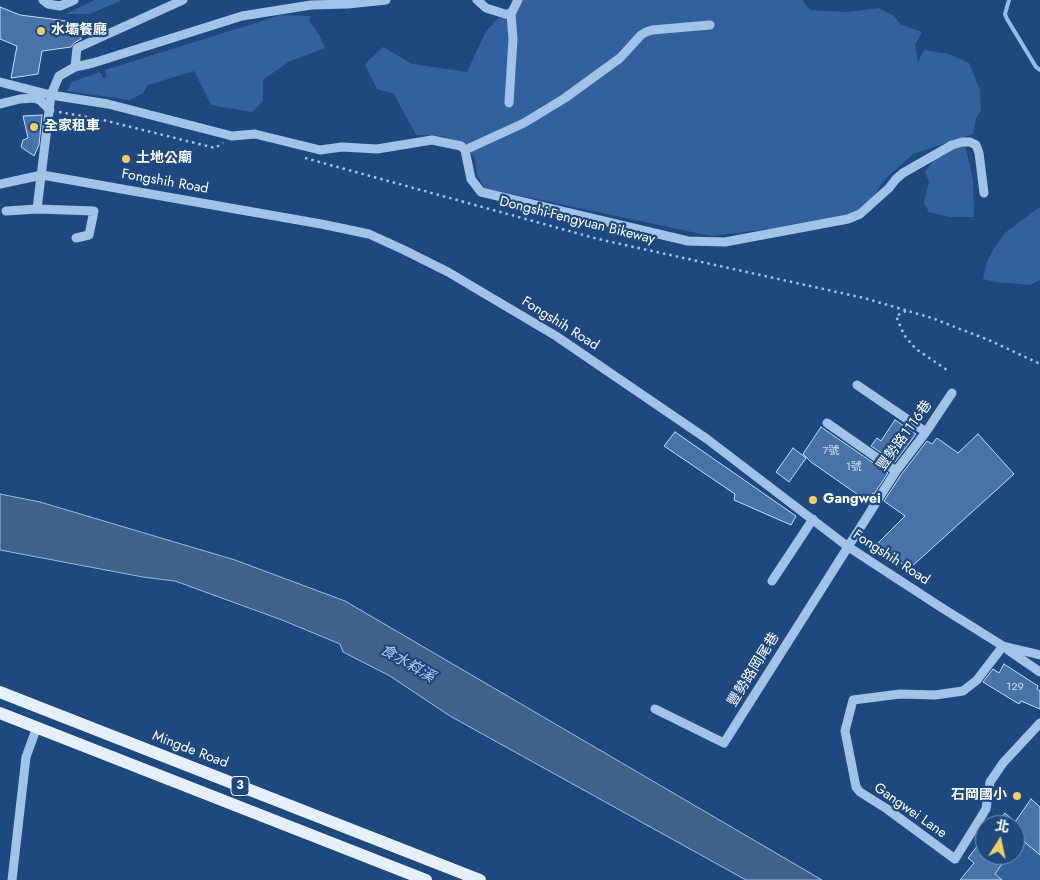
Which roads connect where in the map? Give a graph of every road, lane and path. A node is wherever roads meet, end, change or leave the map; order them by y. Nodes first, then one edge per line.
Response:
1 (43, 0) edge
2 (74, 0) edge
3 (182, 0) edge
4 (386, 0) edge
5 (477, 0) edge
6 (518, 0) edge
7 (348, 2) edge
8 (510, 14) junction
9 (710, 25) dead end
10 (75, 67) junction
11 (0, 82) edge
12 (51, 95) junction
13 (510, 103) dead end
14 (0, 104) edge
15 (50, 110) junction
16 (224, 143) dead end
17 (466, 150) junction
18 (299, 157) dead end
19 (42, 175) junction
20 (0, 184) edge
21 (984, 193) dead end
22 (37, 209) junction
23 (6, 211) dead end
24 (76, 238) dead end
25 (906, 311) junction
26 (1040, 364) edge
27 (947, 370) dead end
28 (857, 385) dead end
29 (952, 393) dead end
30 (827, 423) dead end
31 (926, 432) junction
32 (896, 471) junction
33 (813, 519) junction
34 (847, 546) junction
35 (772, 581) dead end
36 (1003, 646) junction
37 (1040, 656) edge
38 (1040, 672) edge
39 (0, 692) edge
40 (655, 708) dead end
41 (0, 713) edge
42 (1040, 722) edge
43 (37, 727) junction
44 (12, 880) edge
45 (426, 880) edge
46 (480, 880) edge

1 - 2 street
3 - 10 street
4 - 7 street
5 - 8 street
6 - 8 street
7 - 10 street
8 - 13 street
9 - 17 street
10 - 12 street
11 - 12 street
12 - 15 street
12 - 17 street
14 - 15 street
15 - 16 path
15 - 19 street
17 - 21 street
18 - 25 path, Dongshi-Fengyuan Bikeway
19 - 20 street, Fongshih Road
19 - 22 street
19 - 33 street, Fongshih Road
22 - 23 street
22 - 24 street
25 - 26 path, Dongshi-Fengyuan Bikeway
25 - 27 path
28 - 31 street
29 - 31 street, 豐勢路1116巷
30 - 32 street
31 - 32 street, 豐勢路1116巷
32 - 34 street, 豐勢路1116巷
33 - 34 street, Fongshih Road
33 - 35 street
34 - 36 street, Fongshih Road
34 - 40 street, 豐勢路岡尾巷
36 - 37 street, Fongshih Road
36 - 38 street
36 - 42 street, Gangwei Lane
39 - 46 main road, Mingde Road / 3
41 - 43 main road, 3
43 - 44 street
43 - 45 main road, 3

